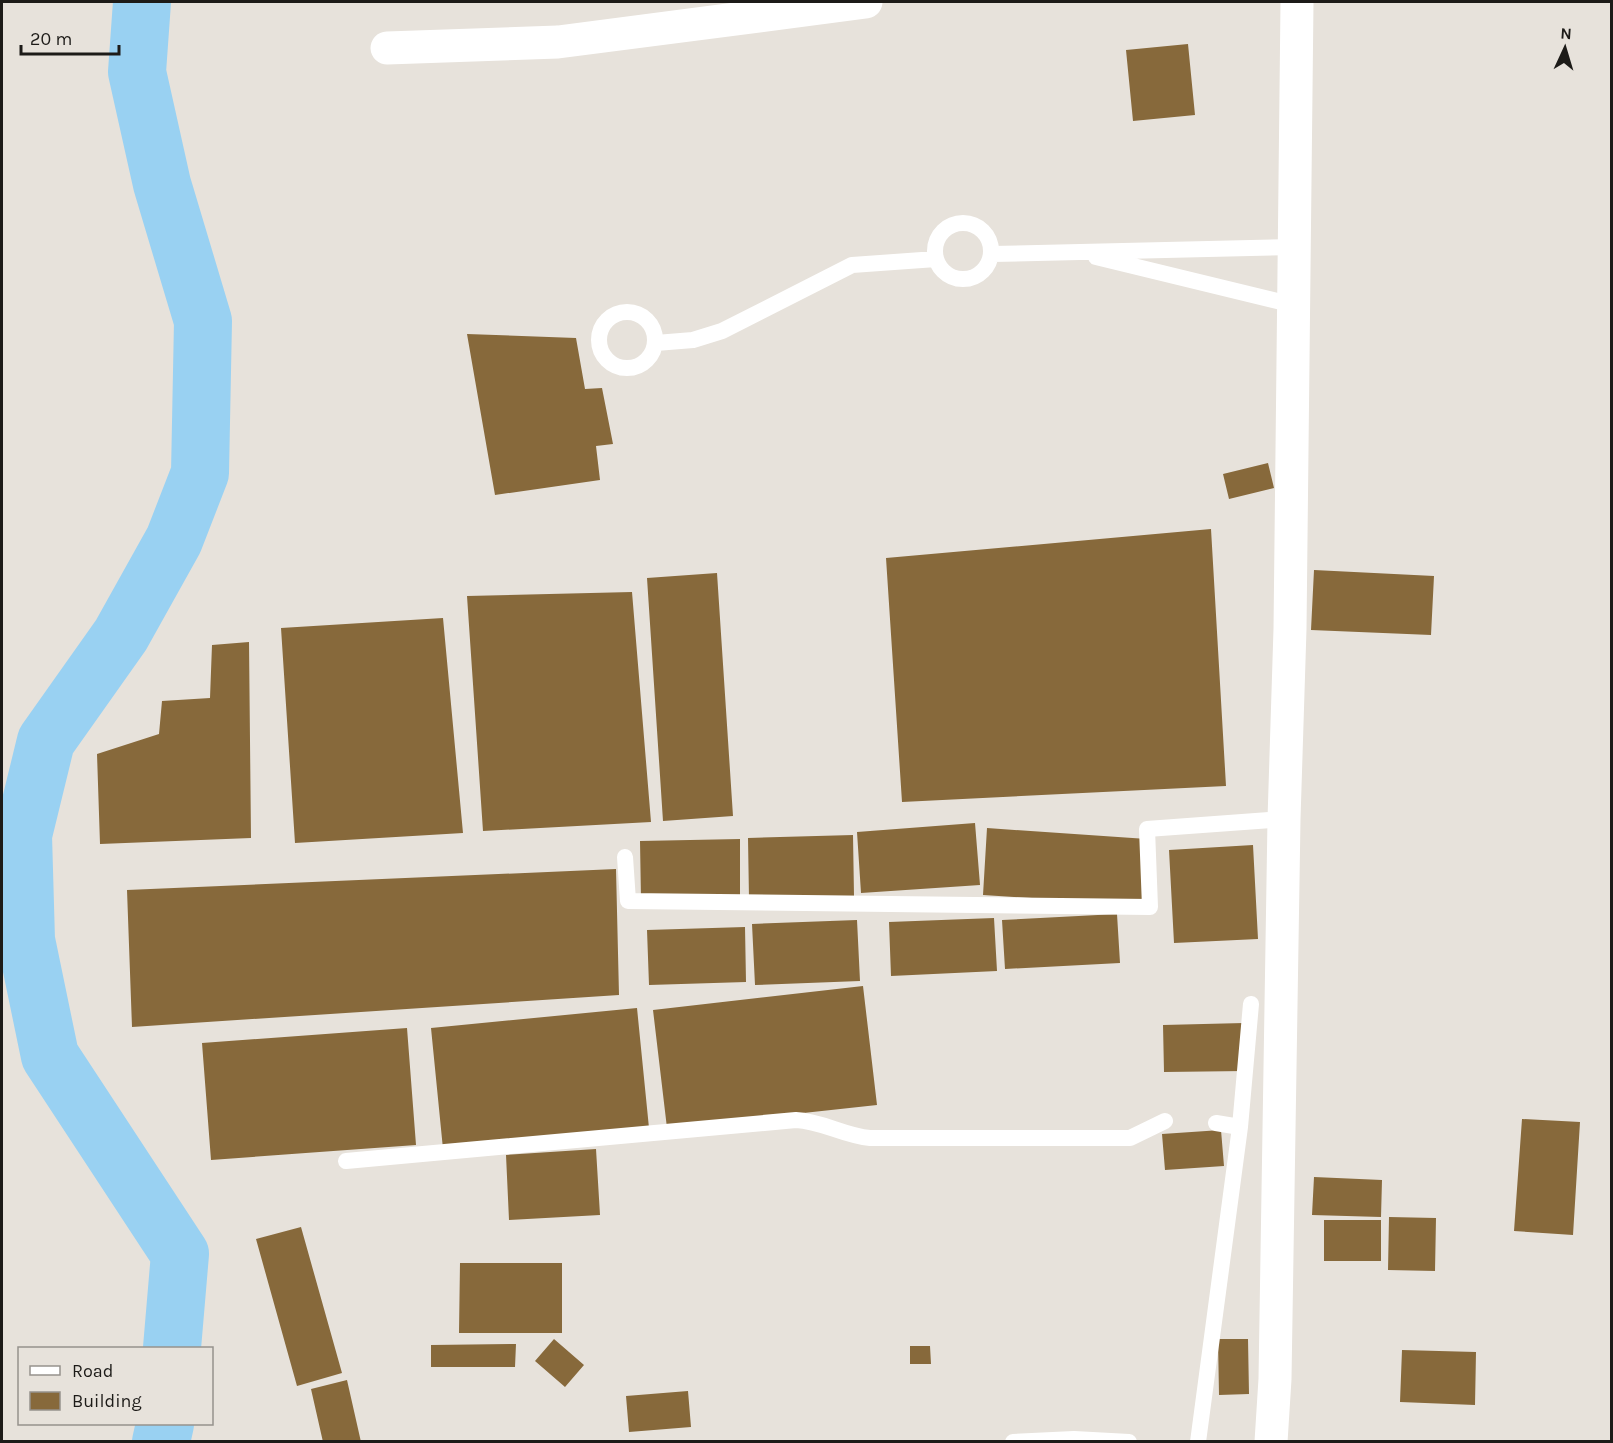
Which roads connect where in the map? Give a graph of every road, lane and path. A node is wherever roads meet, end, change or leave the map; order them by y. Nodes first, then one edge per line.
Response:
1 (866, 2) edge
2 (1297, 2) edge
3 (387, 48) dead end
4 (1295, 247) junction
5 (1075, 251) junction
6 (992, 254) junction
7 (936, 259) junction
8 (1294, 305) junction
9 (656, 343) dead end
10 (1284, 819) junction
11 (625, 857) dead end
12 (1251, 1004) dead end
13 (1165, 1121) dead end
14 (1216, 1123) dead end
15 (1240, 1127) junction
16 (346, 1161) dead end
17 (1074, 1440) edge
18 (1014, 1442) edge
19 (1129, 1442) edge
20 (1198, 1442) edge
21 (1271, 1442) edge

1 - 3 street
2 - 4 street
4 - 5 lane
4 - 8 street
5 - 6 lane
5 - 8 lane
6 - 7 lane
6 - 7 lane
7 - 9 lane
8 - 10 street
10 - 11 lane
10 - 21 street
12 - 15 lane
13 - 16 lane
14 - 15 lane
15 - 20 lane
17 - 18 lane
17 - 19 lane

